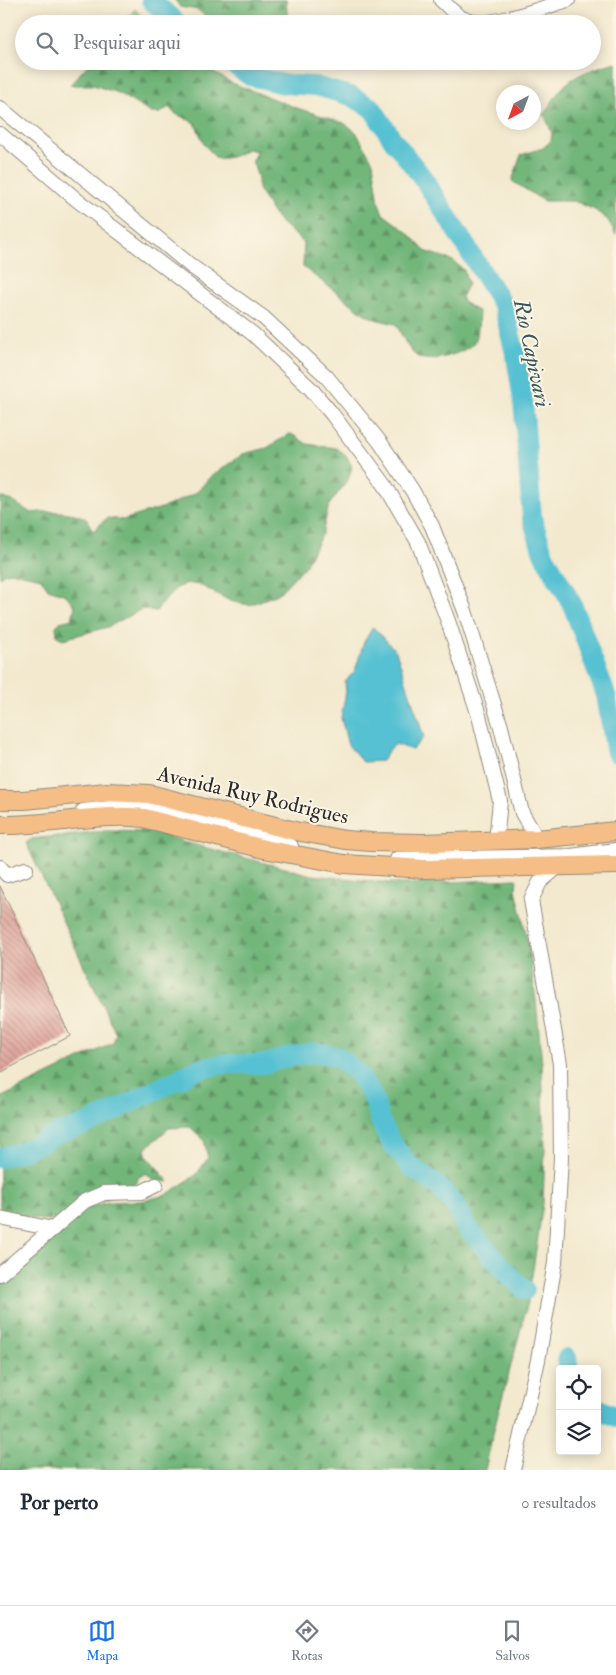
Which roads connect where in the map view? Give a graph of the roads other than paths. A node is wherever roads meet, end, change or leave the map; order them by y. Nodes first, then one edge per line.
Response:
1 (441, 0) edge
2 (568, 0) edge
3 (458, 15) edge
4 (516, 15) edge
5 (0, 108) edge
6 (0, 134) edge
7 (326, 376) junction
8 (311, 389) junction
9 (400, 471) junction
10 (385, 485) junction
11 (2, 802) edge
12 (0, 816) edge
13 (0, 825) edge
14 (616, 831) edge
15 (537, 839) junction
16 (496, 841) junction
17 (616, 849) edge
18 (616, 865) edge
19 (559, 866) junction
20 (0, 867) edge
21 (26, 869) dead end
22 (156, 1185) dead end
23 (0, 1218) edge
24 (53, 1229) junction
25 (0, 1274) edge
26 (513, 1470) edge

1 - 3 street
2 - 4 street
5 - 7 street
6 - 8 street
7 - 8 street
7 - 9 street
8 - 10 street
9 - 10 street
9 - 15 street
10 - 16 street
11 - 16 main road, Avenida Ruy Rodrigues
11 - 17 street
12 - 17 street
13 - 19 main road
14 - 15 main road, Avenida Ruy Rodrigues
15 - 16 main road, Avenida Ruy Rodrigues
18 - 19 main road
19 - 26 street
20 - 21 street
22 - 24 street
23 - 24 street
24 - 25 street

